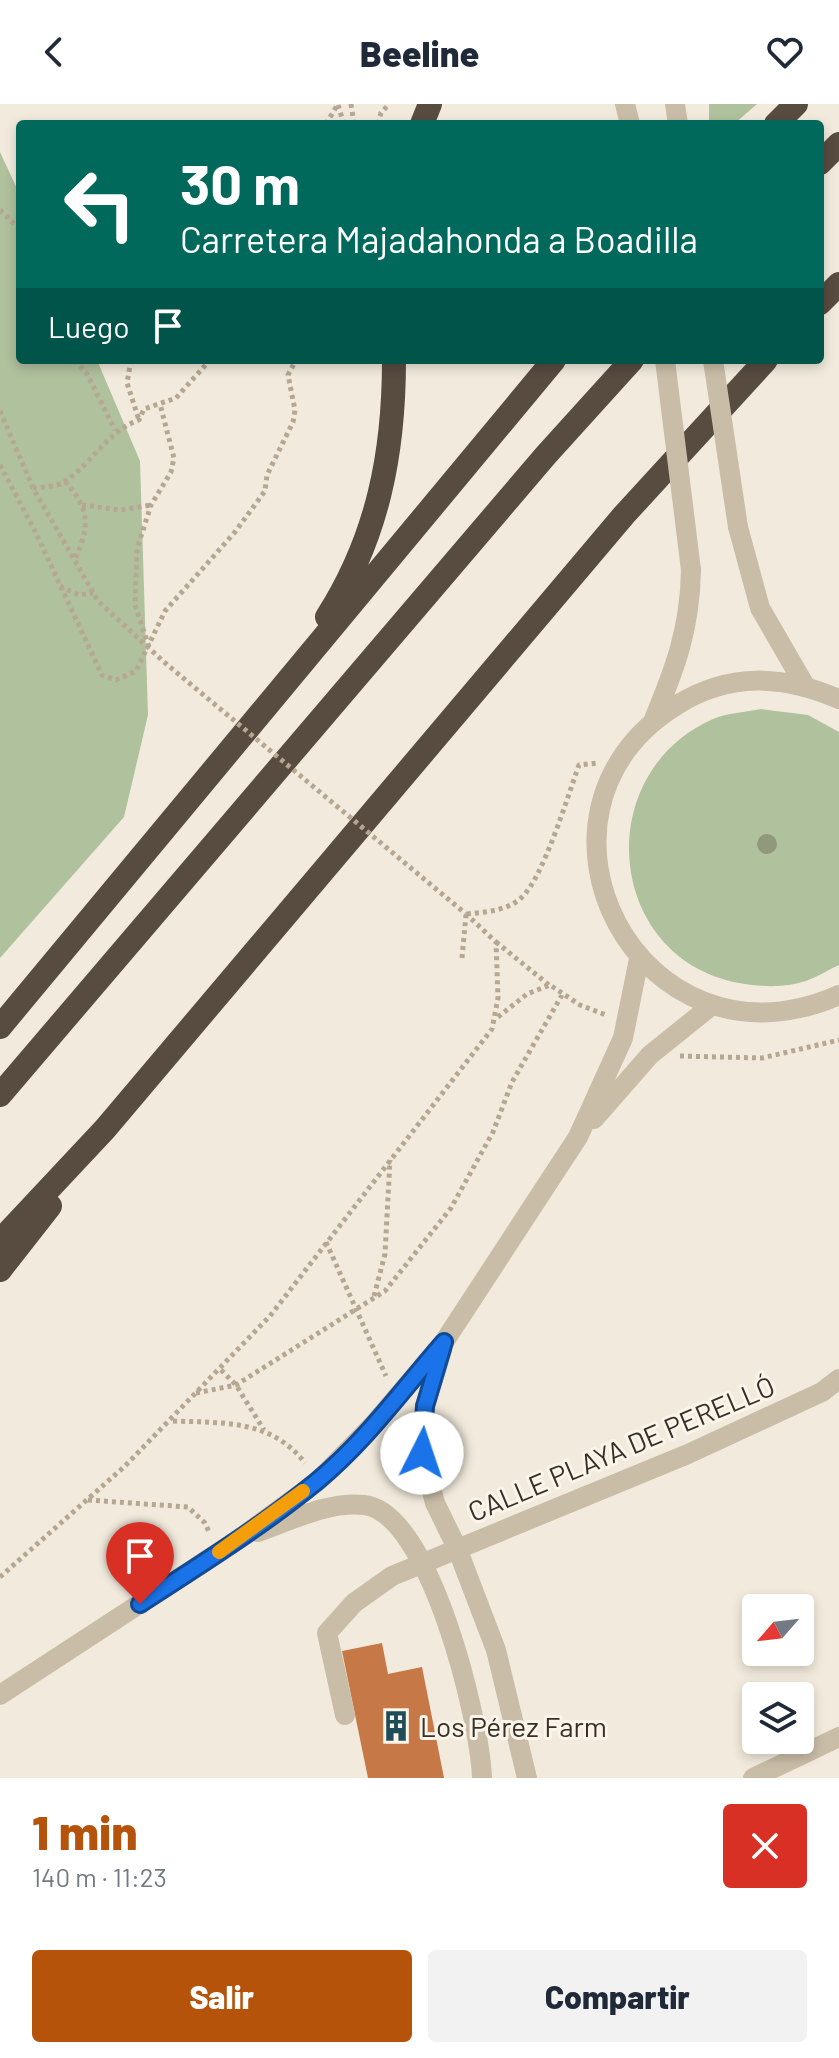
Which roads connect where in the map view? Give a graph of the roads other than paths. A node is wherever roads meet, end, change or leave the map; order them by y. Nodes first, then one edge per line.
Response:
1 (796, 104) edge
2 (780, 120) edge
3 (839, 144) edge
4 (824, 159) edge
5 (839, 284) edge
6 (824, 299) edge
7 (394, 364) edge
8 (551, 364) edge
9 (628, 364) edge
10 (665, 364) edge
11 (714, 364) edge
12 (762, 364) edge
13 (804, 684) junction
14 (278, 694) junction
15 (839, 699) edge
16 (654, 720) junction
17 (639, 959) junction
18 (839, 995) edge
19 (711, 1006) junction
20 (0, 1027) edge
21 (0, 1095) edge
22 (105, 1129) junction
23 (578, 1137) junction
24 (0, 1241) edge
25 (0, 1270) edge
26 (444, 1342) junction
27 (839, 1379) edge
28 (239, 1539) junction
29 (457, 1548) junction
30 (421, 1563) junction
31 (0, 1695) edge
32 (345, 1715) dead end
33 (839, 1737) edge
34 (482, 1778) edge
35 (527, 1778) edge
36 (753, 1778) edge

1 - 2 highway
3 - 4 highway
5 - 6 highway
7 - 14 highway
8 - 14 highway
9 - 21 highway
10 - 16 street, bridge
11 - 13 street, bridge
12 - 22 highway
13 - 15 street
13 - 16 street
14 - 20 highway
16 - 17 street
17 - 19 street
17 - 23 street
18 - 19 street
19 - 23 street
22 - 24 highway
22 - 25 highway
23 - 26 street
26 - 28 street
26 - 29 street
27 - 29 street, CALLE PLAYA DE PERELLÓ
28 - 30 street
28 - 31 street
29 - 30 street, CALLE PLAYA DE PERELLÓ
29 - 35 street
30 - 32 street, CALLE PLAYA DE PERELLÓ
30 - 34 street
33 - 36 street

